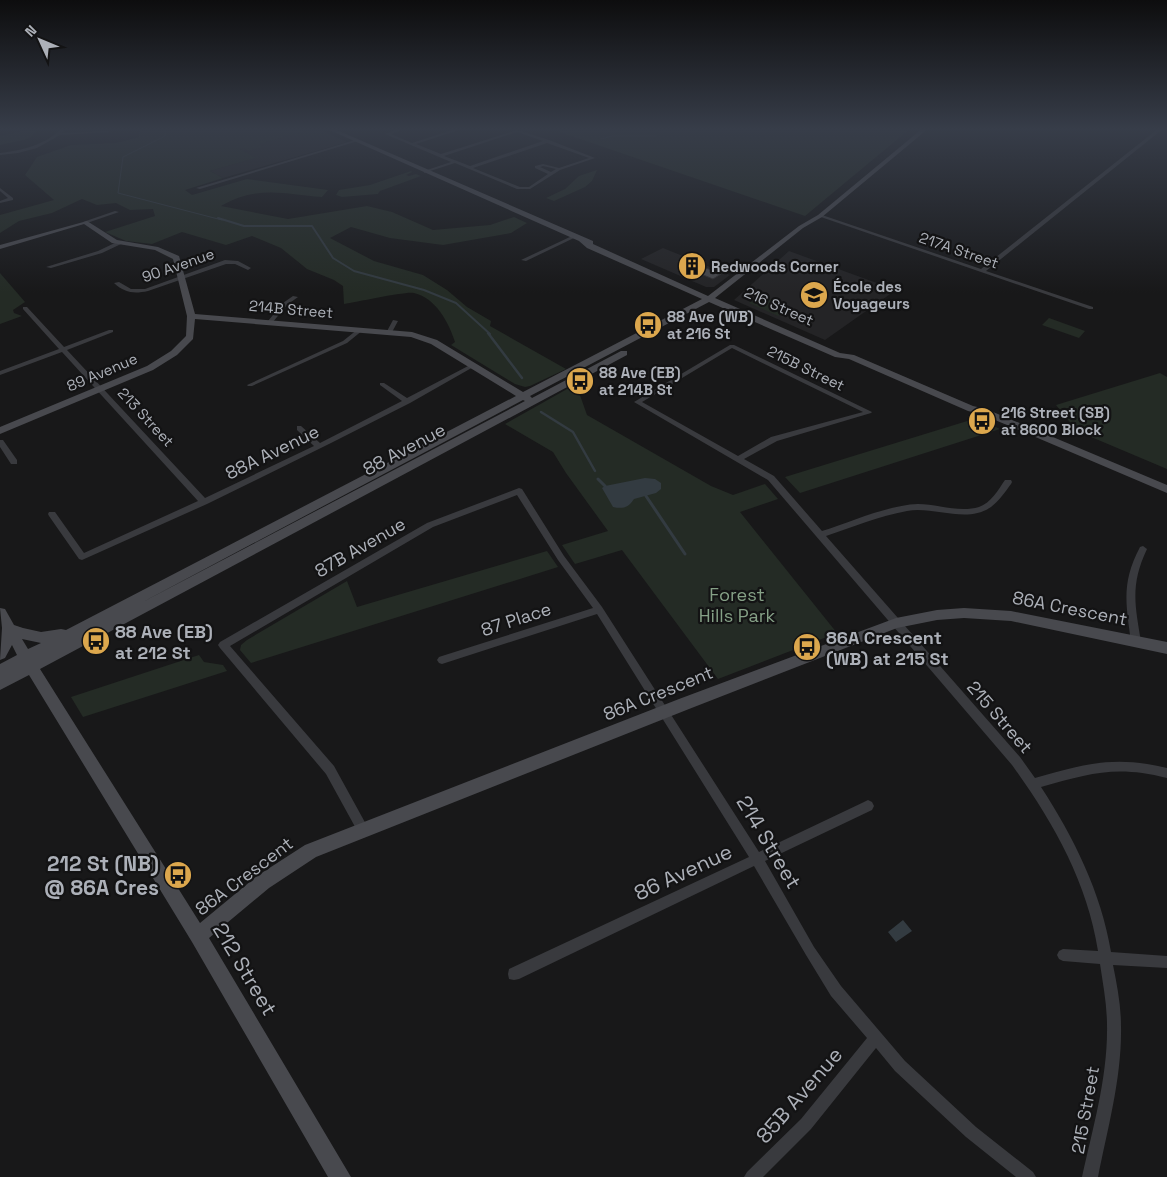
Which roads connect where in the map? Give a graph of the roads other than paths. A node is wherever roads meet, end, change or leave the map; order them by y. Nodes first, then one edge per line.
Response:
1 (215, 183) edge
2 (451, 183) edge
3 (506, 183) edge
4 (536, 183) edge
5 (860, 183) edge
6 (1093, 183) edge
7 (198, 188) dead end
8 (0, 189) edge
9 (0, 202) edge
10 (117, 212) dead end
11 (820, 216) junction
12 (85, 222) junction
13 (809, 224) junction
14 (574, 237) junction
15 (583, 241) junction
16 (119, 243) junction
17 (0, 247) edge
18 (524, 260) dead end
19 (49, 267) dead end
20 (248, 268) dead end
21 (982, 271) junction
22 (182, 278) junction
23 (117, 283) dead end
24 (741, 285) dead end
25 (690, 290) junction
26 (295, 297) dead end
27 (719, 298) junction
28 (25, 308) dead end
29 (692, 308) junction
30 (1091, 308) dead end
31 (191, 316) junction
32 (394, 321) dead end
33 (270, 322) junction
34 (360, 330) junction
35 (111, 331) dead end
36 (389, 333) junction
37 (62, 350) junction
38 (472, 366) junction
39 (0, 373) edge
40 (382, 384) dead end
41 (250, 385) dead end
42 (100, 390) junction
43 (528, 399) junction
44 (408, 402) junction
45 (637, 402) joint
46 (971, 409) junction
47 (299, 428) dead end
48 (0, 431) edge
49 (0, 442) edge
50 (319, 446) junction
51 (739, 459) junction
52 (14, 462) dead end
53 (1008, 482) dead end
54 (1167, 489) edge
55 (519, 491) joint
56 (1167, 498) edge
57 (204, 502) junction
58 (52, 514) dead end
59 (821, 534) junction
60 (1143, 549) dead end
61 (599, 610) junction
62 (0, 613) edge
63 (896, 623) junction
64 (8, 628) junction
65 (81, 628) junction
66 (1136, 642) junction
67 (223, 645) joint
68 (1167, 648) edge
69 (0, 654) edge
70 (442, 660) dead end
71 (28, 662) junction
72 (0, 670) edge
73 (0, 684) edge
74 (663, 713) junction
75 (1167, 773) edge
76 (1034, 784) junction
77 (868, 806) dead end
78 (363, 830) junction
79 (757, 859) junction
80 (198, 936) junction
81 (1063, 955) dead end
82 (1107, 959) junction
83 (1167, 962) edge
84 (514, 974) dead end
85 (875, 1039) junction
86 (340, 1177) edge
87 (752, 1177) edge
88 (1028, 1177) edge
89 (1090, 1177) edge

1 - 7 street
2 - 14 main road, 216 Street
3 - 4 street
5 - 11 main road, 88 Avenue
6 - 21 street
8 - 9 street
10 - 12 street
11 - 13 main road, 88 Avenue
11 - 21 street, 217A Street
12 - 16 main road
12 - 17 main road
13 - 24 main road, 88 Avenue
13 - 27 main road, 88 Avenue
14 - 15 main road, 216 Street
14 - 18 street
15 - 25 main road, 216 Street
15 - 27 main road, 216 Street
16 - 19 street
16 - 22 main road
20 - 22 street, 90 Avenue
21 - 30 street, 217A Street
22 - 23 street, 90 Avenue
22 - 31 main road
25 - 27 main road, 216 Street
25 - 29 main road
26 - 33 street
27 - 29 main road, 88 Avenue
27 - 43 main road, 88 Avenue
27 - 46 main road, 216 Street
28 - 37 street, 213 Street
29 - 43 main road, 88 Avenue
31 - 33 main road, 214B Street
31 - 42 main road, 89 Avenue
32 - 36 street
33 - 34 main road, 214B Street
34 - 36 main road, 214B Street
34 - 41 street
35 - 37 street
36 - 38 main road, 214B Street
37 - 39 street
37 - 42 street, 213 Street
38 - 43 main road, 214B Street
38 - 44 street, 88A Avenue
40 - 44 street
42 - 48 main road, 89 Avenue
42 - 57 street, 213 Street
43 - 65 main road, 88 Avenue
43 - 71 main road, 88 Avenue
44 - 50 street, 88A Avenue
45 - 51 street, 215 Street
45 - 51 street, 215B Street
46 - 54 main road, 216 Street
46 - 56 main road, 216 Street
47 - 50 street
49 - 52 street
50 - 57 street, 88A Avenue
51 - 59 street, 215 Street
53 - 59 street
55 - 61 street, 214 Street
55 - 67 street, 87B Avenue
57 - 58 street, 88A Avenue
59 - 63 street, 215 Street
60 - 66 street
61 - 70 street, 87 Place
61 - 74 street, 214 Street
62 - 64 main road
63 - 66 main road, 86A Crescent
63 - 74 main road, 86A Crescent
63 - 76 street, 215 Street
64 - 65 main road
64 - 69 main road
64 - 71 main road
65 - 71 main road, 88 Avenue
66 - 68 main road, 86A Crescent
67 - 78 street
71 - 72 main road, 88 Avenue
71 - 73 main road, 88 Avenue
71 - 80 main road, 212 Street
74 - 78 main road, 86A Crescent
74 - 79 street, 214 Street
75 - 76 street
76 - 82 street, 215 Street
77 - 79 street, 86 Avenue
78 - 80 main road, 86A Crescent
79 - 84 street, 86 Avenue
79 - 85 street, 214 Street
80 - 86 main road, 212 Street
81 - 82 street
82 - 83 street
82 - 89 street, 215 Street
85 - 87 street, 85B Avenue
85 - 88 street, 214 Street

